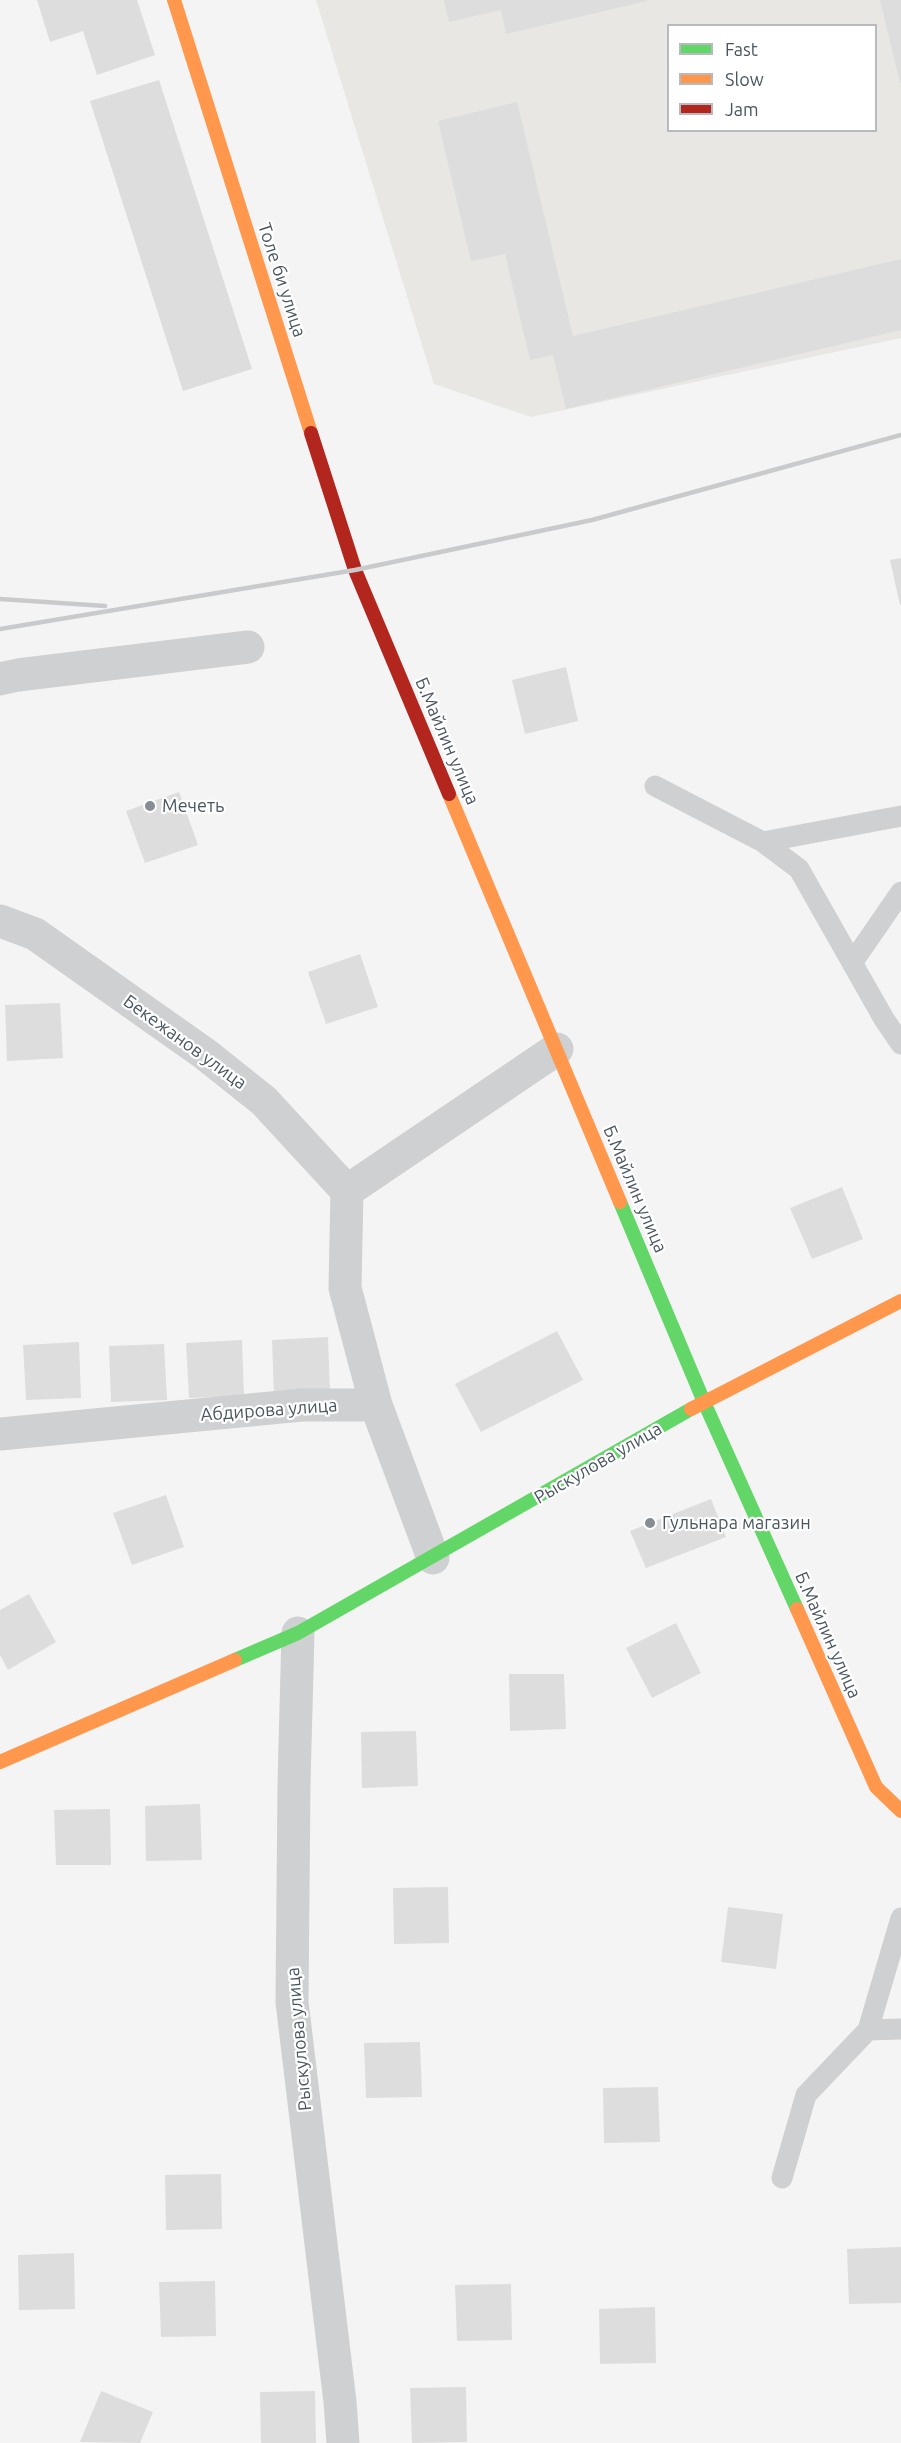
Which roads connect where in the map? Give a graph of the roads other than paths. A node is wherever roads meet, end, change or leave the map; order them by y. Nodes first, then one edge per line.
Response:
1 (174, 0) edge
2 (355, 570) joint
3 (248, 647) dead end
4 (0, 679) edge
5 (656, 786) dead end
6 (901, 816) edge
7 (764, 842) junction
8 (901, 892) edge
9 (0, 921) edge
10 (852, 963) junction
11 (901, 1044) edge
12 (557, 1049) junction
13 (347, 1191) junction
14 (901, 1301) edge
15 (704, 1402) junction
16 (376, 1405) junction
17 (0, 1434) edge
18 (433, 1558) junction
19 (298, 1632) junction
20 (0, 1762) edge
21 (901, 1811) edge
22 (901, 1918) edge
23 (901, 2029) edge
24 (868, 2030) junction
25 (782, 2178) dead end
26 (343, 2443) edge

1 - 2 street, Толе би улица
2 - 12 street, Б.Майлин улица
3 - 4 street
5 - 7 lane
6 - 7 lane
7 - 10 lane
8 - 10 lane
9 - 13 street, Бекежанов улица
10 - 11 lane
12 - 13 street
12 - 15 street, Б.Майлин улица
13 - 16 street
14 - 15 street, Рыскулова улица
15 - 18 street, Рыскулова улица
15 - 21 street, Б.Майлин улица
16 - 17 street, Абдирова улица
16 - 18 street
18 - 19 street, Рыскулова улица
19 - 20 street, Рыскулова улица
19 - 26 street, Рыскулова улица
22 - 24 lane
23 - 24 lane
24 - 25 lane

